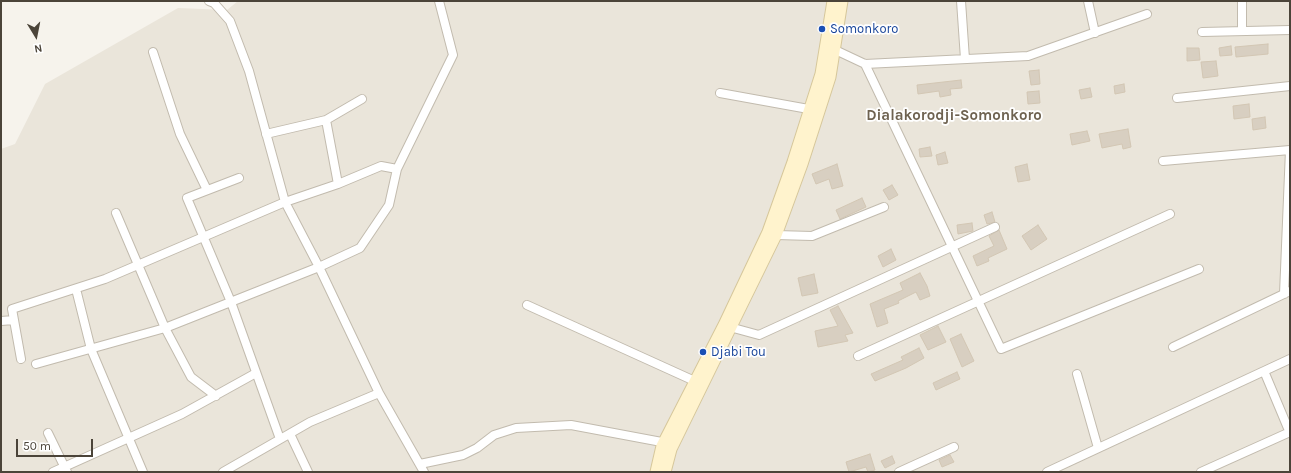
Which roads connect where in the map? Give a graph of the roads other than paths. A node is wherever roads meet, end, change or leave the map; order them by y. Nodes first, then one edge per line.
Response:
1 (209, 1) edge
2 (439, 1) edge
3 (833, 1) edge
4 (842, 1) edge
5 (961, 1) edge
6 (1088, 1) edge
7 (1242, 1) edge
8 (1147, 14) dead end
9 (1290, 30) edge
10 (1202, 32) dead end
11 (1242, 32) junction
12 (1094, 33) junction
13 (830, 48) junction
14 (153, 52) dead end
15 (965, 59) junction
16 (865, 64) junction
17 (1290, 86) edge
18 (720, 93) dead end
19 (1177, 98) dead end
20 (362, 99) dead end
21 (814, 110) junction
22 (326, 120) junction
23 (266, 134) junction
24 (1290, 150) edge
25 (1162, 161) dead end
26 (397, 169) junction
27 (239, 178) dead end
28 (338, 184) junction
29 (207, 190) junction
30 (285, 202) junction
31 (884, 207) dead end
32 (116, 213) dead end
33 (1170, 214) dead end
34 (995, 227) dead end
35 (772, 234) junction
36 (203, 237) junction
37 (952, 246) junction
38 (138, 265) junction
39 (319, 267) junction
40 (1199, 269) dead end
41 (76, 289) junction
42 (1287, 293) edge
43 (978, 301) junction
44 (231, 302) junction
45 (527, 305) dead end
46 (14, 320) junction
47 (1, 321) edge
48 (728, 326) junction
49 (165, 328) junction
50 (1173, 347) dead end
51 (90, 349) junction
52 (858, 356) dead end
53 (20, 359) dead end
54 (1290, 359) edge
55 (36, 364) dead end
56 (1264, 371) junction
57 (256, 373) junction
58 (1077, 374) dead end
59 (699, 383) junction
60 (379, 393) junction
61 (216, 396) junction
62 (1290, 432) edge
63 (48, 433) dead end
64 (290, 434) junction
65 (128, 438) junction
66 (280, 439) junction
67 (669, 444) junction
68 (954, 447) dead end
69 (1098, 448) junction
70 (420, 464) junction
71 (66, 469) edge
72 (1051, 471) edge
73 (52, 472) edge
74 (143, 472) edge
75 (223, 472) edge
76 (308, 472) edge
77 (424, 472) edge
78 (656, 472) edge
79 (665, 472) edge
80 (899, 472) edge
81 (1201, 472) edge

1 - 23 street
2 - 26 street
3 - 13 main road
4 - 13 main road
5 - 15 street
6 - 12 street
7 - 11 street
8 - 12 street
9 - 11 street
10 - 11 street
12 - 15 street
13 - 16 street
13 - 21 main road
14 - 29 street
15 - 16 street
16 - 37 street
17 - 19 street
18 - 21 street
20 - 22 street
21 - 35 main road
22 - 23 street
22 - 28 street
23 - 30 street
24 - 25 street
24 - 42 street
26 - 28 street
26 - 39 street
27 - 29 street
28 - 30 street
29 - 36 street
30 - 36 street
30 - 39 street
31 - 35 street
32 - 38 street
33 - 43 street
34 - 37 street
35 - 48 main road
36 - 38 street
36 - 44 street
37 - 43 street
37 - 48 street
38 - 41 street
38 - 49 street
39 - 44 street
39 - 60 street
40 - 43 street
41 - 46 street
41 - 51 street
42 - 50 street
43 - 52 street
44 - 49 street
44 - 57 street
45 - 59 street
46 - 47 street
46 - 53 street
48 - 59 main road
49 - 51 street
49 - 61 street
51 - 55 street
51 - 65 street
54 - 56 street
56 - 62 street
56 - 69 street
57 - 61 street
57 - 66 street
58 - 69 street
59 - 67 main road
60 - 64 street
60 - 70 street
61 - 65 street
62 - 81 street
63 - 71 street
64 - 66 street
64 - 76 street
65 - 71 street
65 - 74 street
66 - 75 street
67 - 70 street
67 - 78 main road
67 - 79 main road
68 - 80 street
69 - 72 street
70 - 77 street
71 - 73 street

